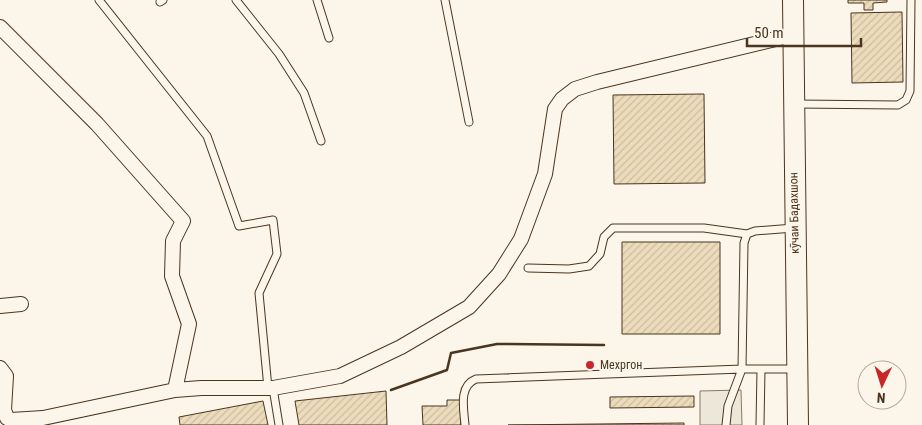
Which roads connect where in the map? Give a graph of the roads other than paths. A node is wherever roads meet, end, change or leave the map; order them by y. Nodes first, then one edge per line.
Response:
1 (100, 0) edge
2 (236, 0) edge
3 (317, 0) edge
4 (445, 0) edge
5 (793, 0) edge
6 (911, 0) edge
7 (0, 28) edge
8 (792, 35) junction
9 (329, 38) dead end
10 (793, 104) junction
11 (469, 122) dead end
12 (321, 141) dead end
13 (795, 228) junction
14 (747, 234) junction
15 (528, 268) dead end
16 (22, 304) dead end
17 (0, 306) edge
18 (0, 368) edge
19 (742, 369) junction
20 (761, 369) junction
21 (797, 369) junction
22 (270, 388) junction
23 (175, 390) junction
24 (40, 422) edge
25 (279, 425) edge
26 (464, 425) edge
27 (726, 425) edge
28 (760, 425) edge
29 (798, 425) edge

1 - 22 lane
2 - 12 lane
3 - 9 lane
4 - 11 lane
5 - 8 main road, кӯчаи Бадахшон
6 - 10 lane
7 - 23 street
8 - 10 main road, кӯчаи Бадахшон
8 - 22 street
10 - 13 main road, кӯчаи Бадахшон
13 - 14 lane
13 - 21 main road, кӯчаи Бадахшон
14 - 15 lane
14 - 19 lane
16 - 17 street
18 - 24 street
19 - 20 lane
19 - 26 lane
19 - 27 lane
20 - 21 lane
20 - 28 lane
21 - 29 main road, кӯчаи Бадахшон
22 - 23 street
22 - 25 lane
23 - 24 street

